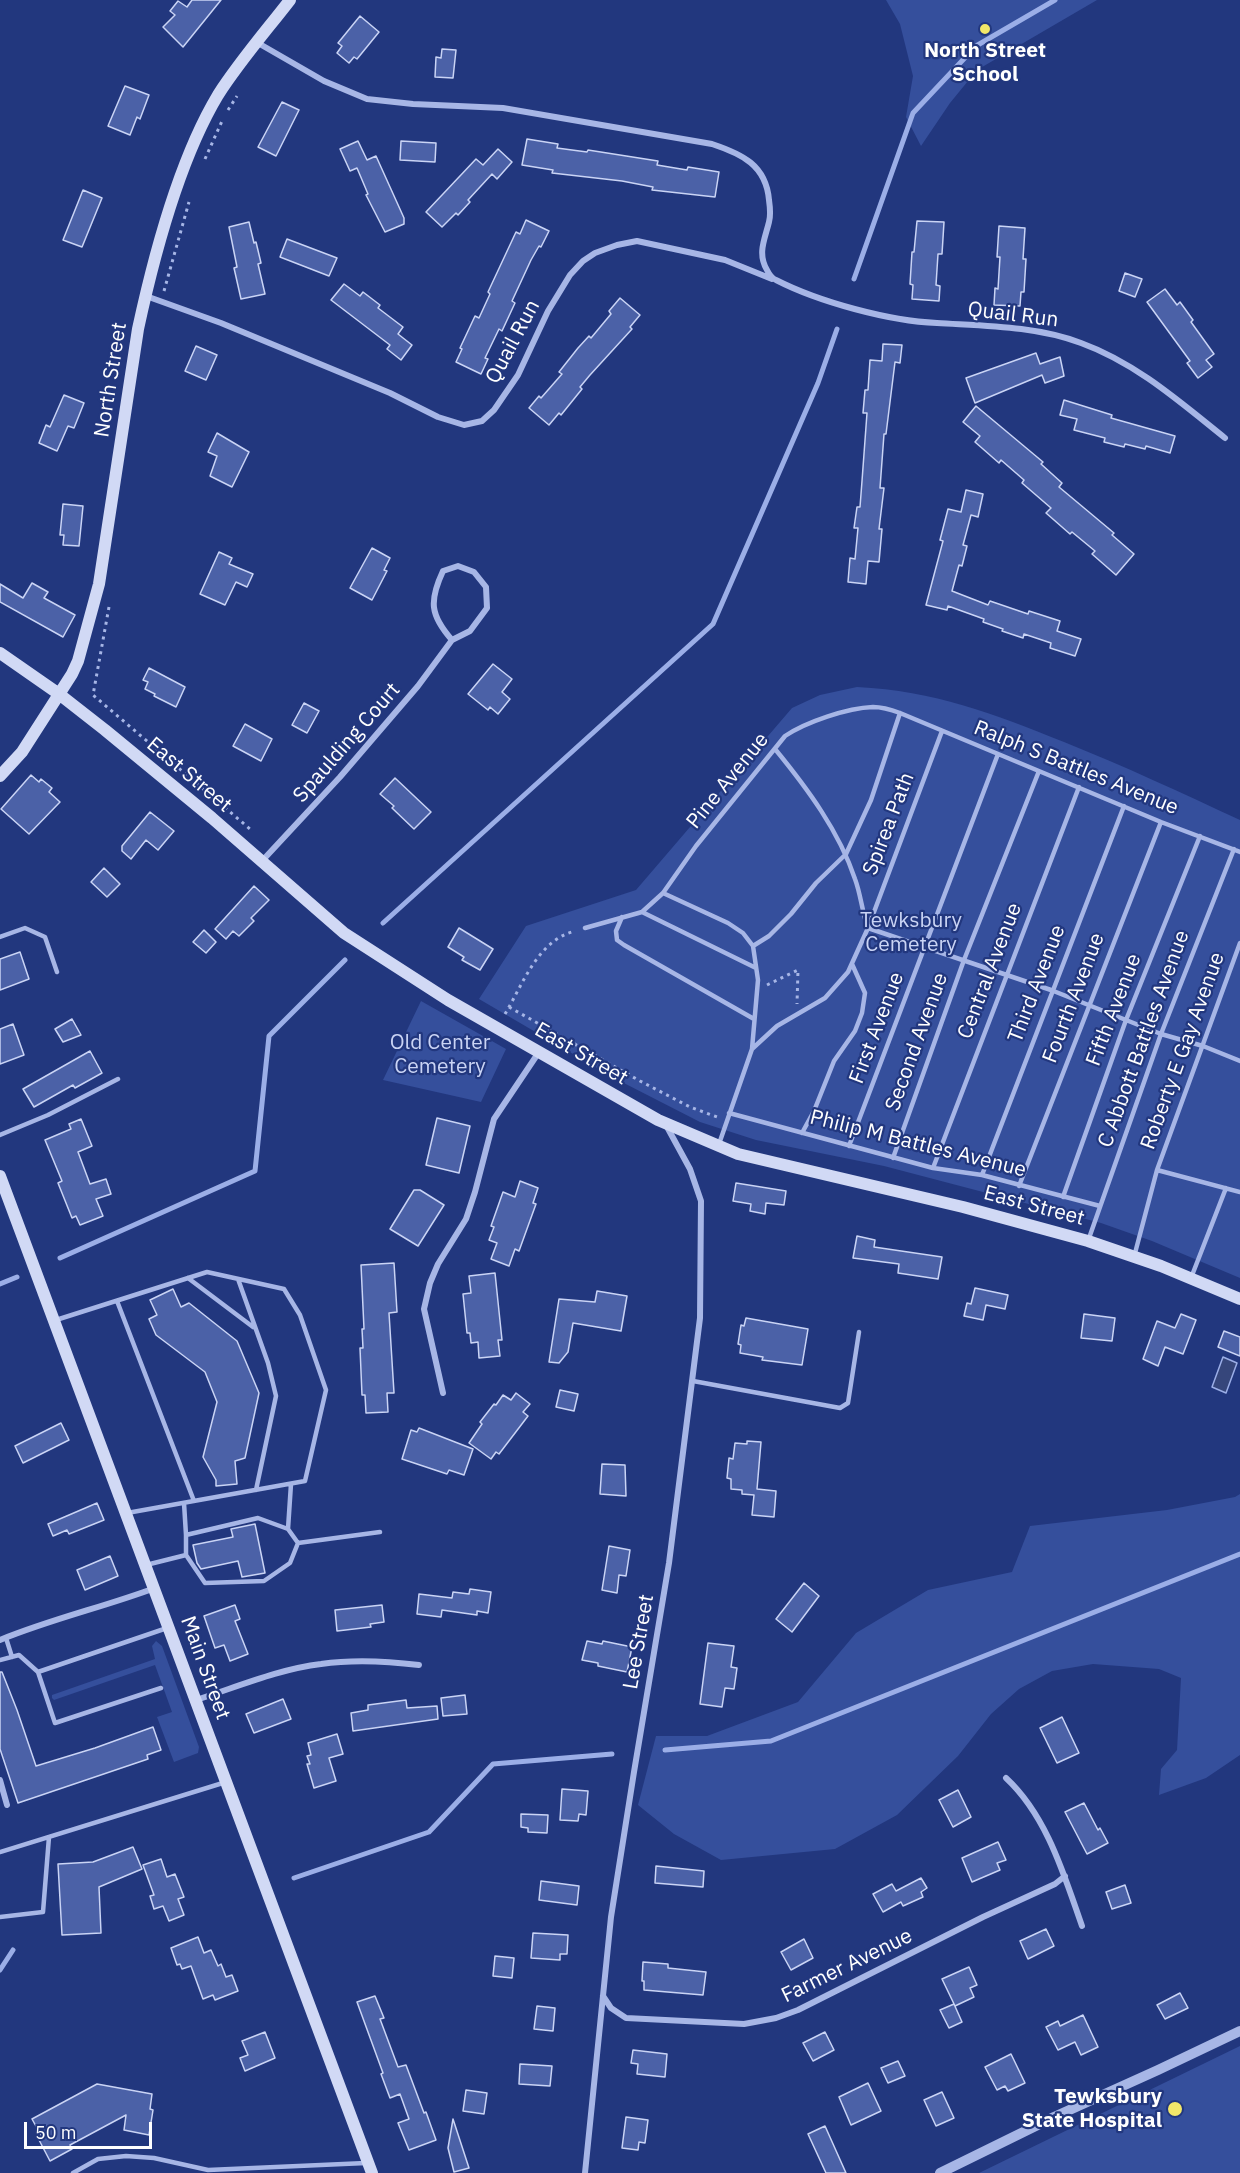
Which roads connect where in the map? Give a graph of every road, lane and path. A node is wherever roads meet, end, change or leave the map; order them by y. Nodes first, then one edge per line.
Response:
1 (290, 0) edge
2 (258, 43) junction
3 (242, 87) dead end
4 (203, 163) dead end
5 (191, 194) dead end
6 (773, 279) junction
7 (145, 296) junction
8 (161, 302) junction
9 (1225, 438) dead end
10 (110, 603) dead end
11 (452, 640) junction
12 (0, 653) edge
13 (59, 694) junction
14 (900, 713) junction
15 (942, 731) junction
16 (775, 749) junction
17 (998, 754) junction
18 (1039, 771) junction
19 (0, 776) edge
20 (1079, 787) junction
21 (1124, 806) junction
22 (1161, 822) junction
23 (250, 829) dead end
24 (1200, 836) junction
25 (1234, 849) junction
26 (1240, 852) edge
27 (846, 854) junction
28 (261, 862) junction
29 (663, 892) junction
30 (642, 912) junction
31 (622, 917) junction
32 (585, 928) joint
33 (868, 928) junction
34 (0, 937) edge
35 (1240, 943) edge
36 (753, 946) junction
37 (925, 947) junction
38 (964, 960) junction
39 (852, 964) junction
40 (756, 968) junction
41 (57, 972) dead end
42 (1006, 975) junction
43 (757, 988) junction
44 (1051, 990) junction
45 (1088, 1005) junction
46 (510, 1007) junction
47 (505, 1014) dead end
48 (796, 1014) junction
49 (754, 1019) junction
50 (1126, 1020) junction
51 (1161, 1034) junction
52 (1203, 1046) junction
53 (753, 1049) junction
54 (539, 1052) junction
55 (1240, 1052) edge
56 (1239, 1060) edge
57 (118, 1079) dead end
58 (729, 1113) junction
59 (727, 1120) junction
60 (665, 1123) junction
61 (802, 1133) junction
62 (0, 1135) edge
63 (849, 1146) junction
64 (719, 1147) junction
65 (893, 1158) junction
66 (933, 1168) junction
67 (1158, 1170) junction
68 (982, 1175) junction
69 (0, 1176) edge
70 (1019, 1186) junction
71 (1226, 1188) junction
72 (1240, 1192) edge
73 (1063, 1197) junction
74 (1100, 1206) junction
75 (1088, 1241) junction
76 (1134, 1257) junction
77 (188, 1278) junction
78 (1191, 1278) junction
79 (238, 1279) junction
80 (1240, 1297) edge
81 (117, 1301) junction
82 (54, 1321) junction
83 (255, 1328) junction
84 (859, 1332) dead end
85 (693, 1382) junction
86 (443, 1392) dead end
87 (291, 1484) junction
88 (256, 1490) junction
89 (194, 1501) junction
90 (184, 1503) junction
91 (127, 1513) junction
92 (288, 1529) junction
93 (380, 1532) dead end
94 (186, 1535) junction
95 (298, 1543) junction
96 (186, 1555) junction
97 (146, 1565) junction
98 (155, 1588) junction
99 (169, 1627) junction
100 (3, 1639) edge
101 (12, 1657) junction
102 (0, 1660) edge
103 (419, 1665) dead end
104 (38, 1672) junction
105 (161, 1688) dead end
106 (196, 1700) junction
107 (1006, 1778) dead end
108 (0, 1780) edge
109 (226, 1782) junction
110 (7, 1805) dead end
111 (49, 1837) junction
112 (0, 1852) edge
113 (1065, 1876) junction
114 (0, 1917) edge
115 (1082, 1926) dead end
116 (603, 1995) junction
117 (1240, 2031) edge
118 (370, 2168) edge
119 (206, 2172) edge
120 (73, 2173) edge
121 (585, 2173) edge
122 (940, 2173) edge

1 - 2 main road, North Street
2 - 6 street
2 - 7 main road, North Street
3 - 4 path
5 - 8 path
6 - 8 street, Quail Run
6 - 9 street, Quail Run
7 - 8 street, Quail Run
7 - 13 main road, North Street
10 - 23 path
11 - 11 street, Spaulding Court
11 - 28 street, Spaulding Court
12 - 13 main road, East Street
13 - 19 main road, North Street
13 - 28 main road, East Street
14 - 15 lane, Ralph S Battles Avenue
14 - 16 lane, Pine Avenue
14 - 27 lane
15 - 17 lane, Ralph S Battles Avenue
15 - 33 lane, Spirea Path
16 - 27 lane
16 - 29 lane, Pine Avenue
17 - 18 lane, Ralph S Battles Avenue
17 - 37 lane, First Avenue
18 - 20 lane, Ralph S Battles Avenue
18 - 38 lane, Second Avenue
20 - 21 lane, Ralph S Battles Avenue
20 - 42 lane, Central Avenue
21 - 22 lane, Ralph S Battles Avenue
21 - 44 lane, Third Avenue
22 - 24 lane, Ralph S Battles Avenue
22 - 45 lane, Fourth Avenue
24 - 25 lane, Ralph S Battles Avenue
24 - 50 lane, Fifth Avenue
25 - 26 lane, Ralph S Battles Avenue
25 - 51 lane, C Abbott Battles Avenue
27 - 33 lane
27 - 36 lane
28 - 54 main road, East Street
29 - 30 lane, Pine Avenue
29 - 36 lane
30 - 31 lane
30 - 40 lane
31 - 32 lane
31 - 49 lane
32 - 46 path
33 - 37 lane
33 - 39 lane, Spirea Path
34 - 41 lane
35 - 52 lane, Roberty E Gay Avenue
36 - 40 lane
37 - 38 lane
37 - 63 lane, First Avenue
38 - 42 lane
38 - 65 lane, Second Avenue
39 - 48 lane, Spirea Path
39 - 61 lane
40 - 43 lane
42 - 44 lane
42 - 66 lane, Central Avenue
43 - 48 path
43 - 49 lane
44 - 45 lane
44 - 68 lane, Third Avenue
45 - 50 lane
45 - 70 lane, Fourth Avenue
46 - 47 path
46 - 59 path
48 - 53 lane, Spirea Path
49 - 53 lane
50 - 51 lane
50 - 73 lane, Fifth Avenue
51 - 52 lane
51 - 74 lane, C Abbott Battles Avenue
52 - 56 lane
52 - 67 lane, Roberty E Gay Avenue
53 - 58 lane
54 - 60 main road, East Street
54 - 86 street
55 - 56 lane
57 - 62 lane
58 - 59 lane
58 - 61 lane, Philip M Battles Avenue
59 - 64 lane
60 - 64 main road, East Street
60 - 85 street, Lee Street
61 - 63 lane, Philip M Battles Avenue
63 - 65 lane, Philip M Battles Avenue
64 - 75 main road, East Street
65 - 66 lane, Philip M Battles Avenue
66 - 68 lane, Philip M Battles Avenue
67 - 71 lane
67 - 76 lane, Roberty E Gay Avenue
68 - 70 lane, Philip M Battles Avenue
69 - 82 main road, Main Street
70 - 73 lane, Philip M Battles Avenue
71 - 72 lane
71 - 78 lane
73 - 74 lane, Philip M Battles Avenue
74 - 75 lane, C Abbott Battles Avenue
75 - 76 main road, East Street
76 - 78 main road, East Street
77 - 79 lane
77 - 81 lane
77 - 83 lane
78 - 80 main road, East Street
79 - 83 lane
79 - 87 lane
81 - 82 lane
81 - 89 lane
82 - 91 main road, Main Street
83 - 88 lane
84 - 85 lane
85 - 116 street, Lee Street
87 - 88 lane
87 - 92 lane
88 - 89 lane
89 - 90 lane
90 - 91 lane
90 - 94 lane
91 - 97 main road, Main Street
92 - 94 lane
92 - 95 lane
93 - 95 lane
94 - 96 lane
95 - 96 lane
96 - 97 lane
97 - 98 main road, Main Street
98 - 99 main road, Main Street
98 - 100 street
99 - 104 lane
99 - 106 main road, Main Street
100 - 101 lane
101 - 102 lane
101 - 104 lane
103 - 106 street
104 - 105 lane
106 - 109 main road, Main Street
107 - 113 street
108 - 110 street
109 - 111 lane
109 - 118 main road, Main Street
111 - 112 lane
111 - 114 lane
113 - 115 street
113 - 116 street, Farmer Avenue
116 - 121 street, Lee Street
117 - 122 street
118 - 119 lane
119 - 120 lane

